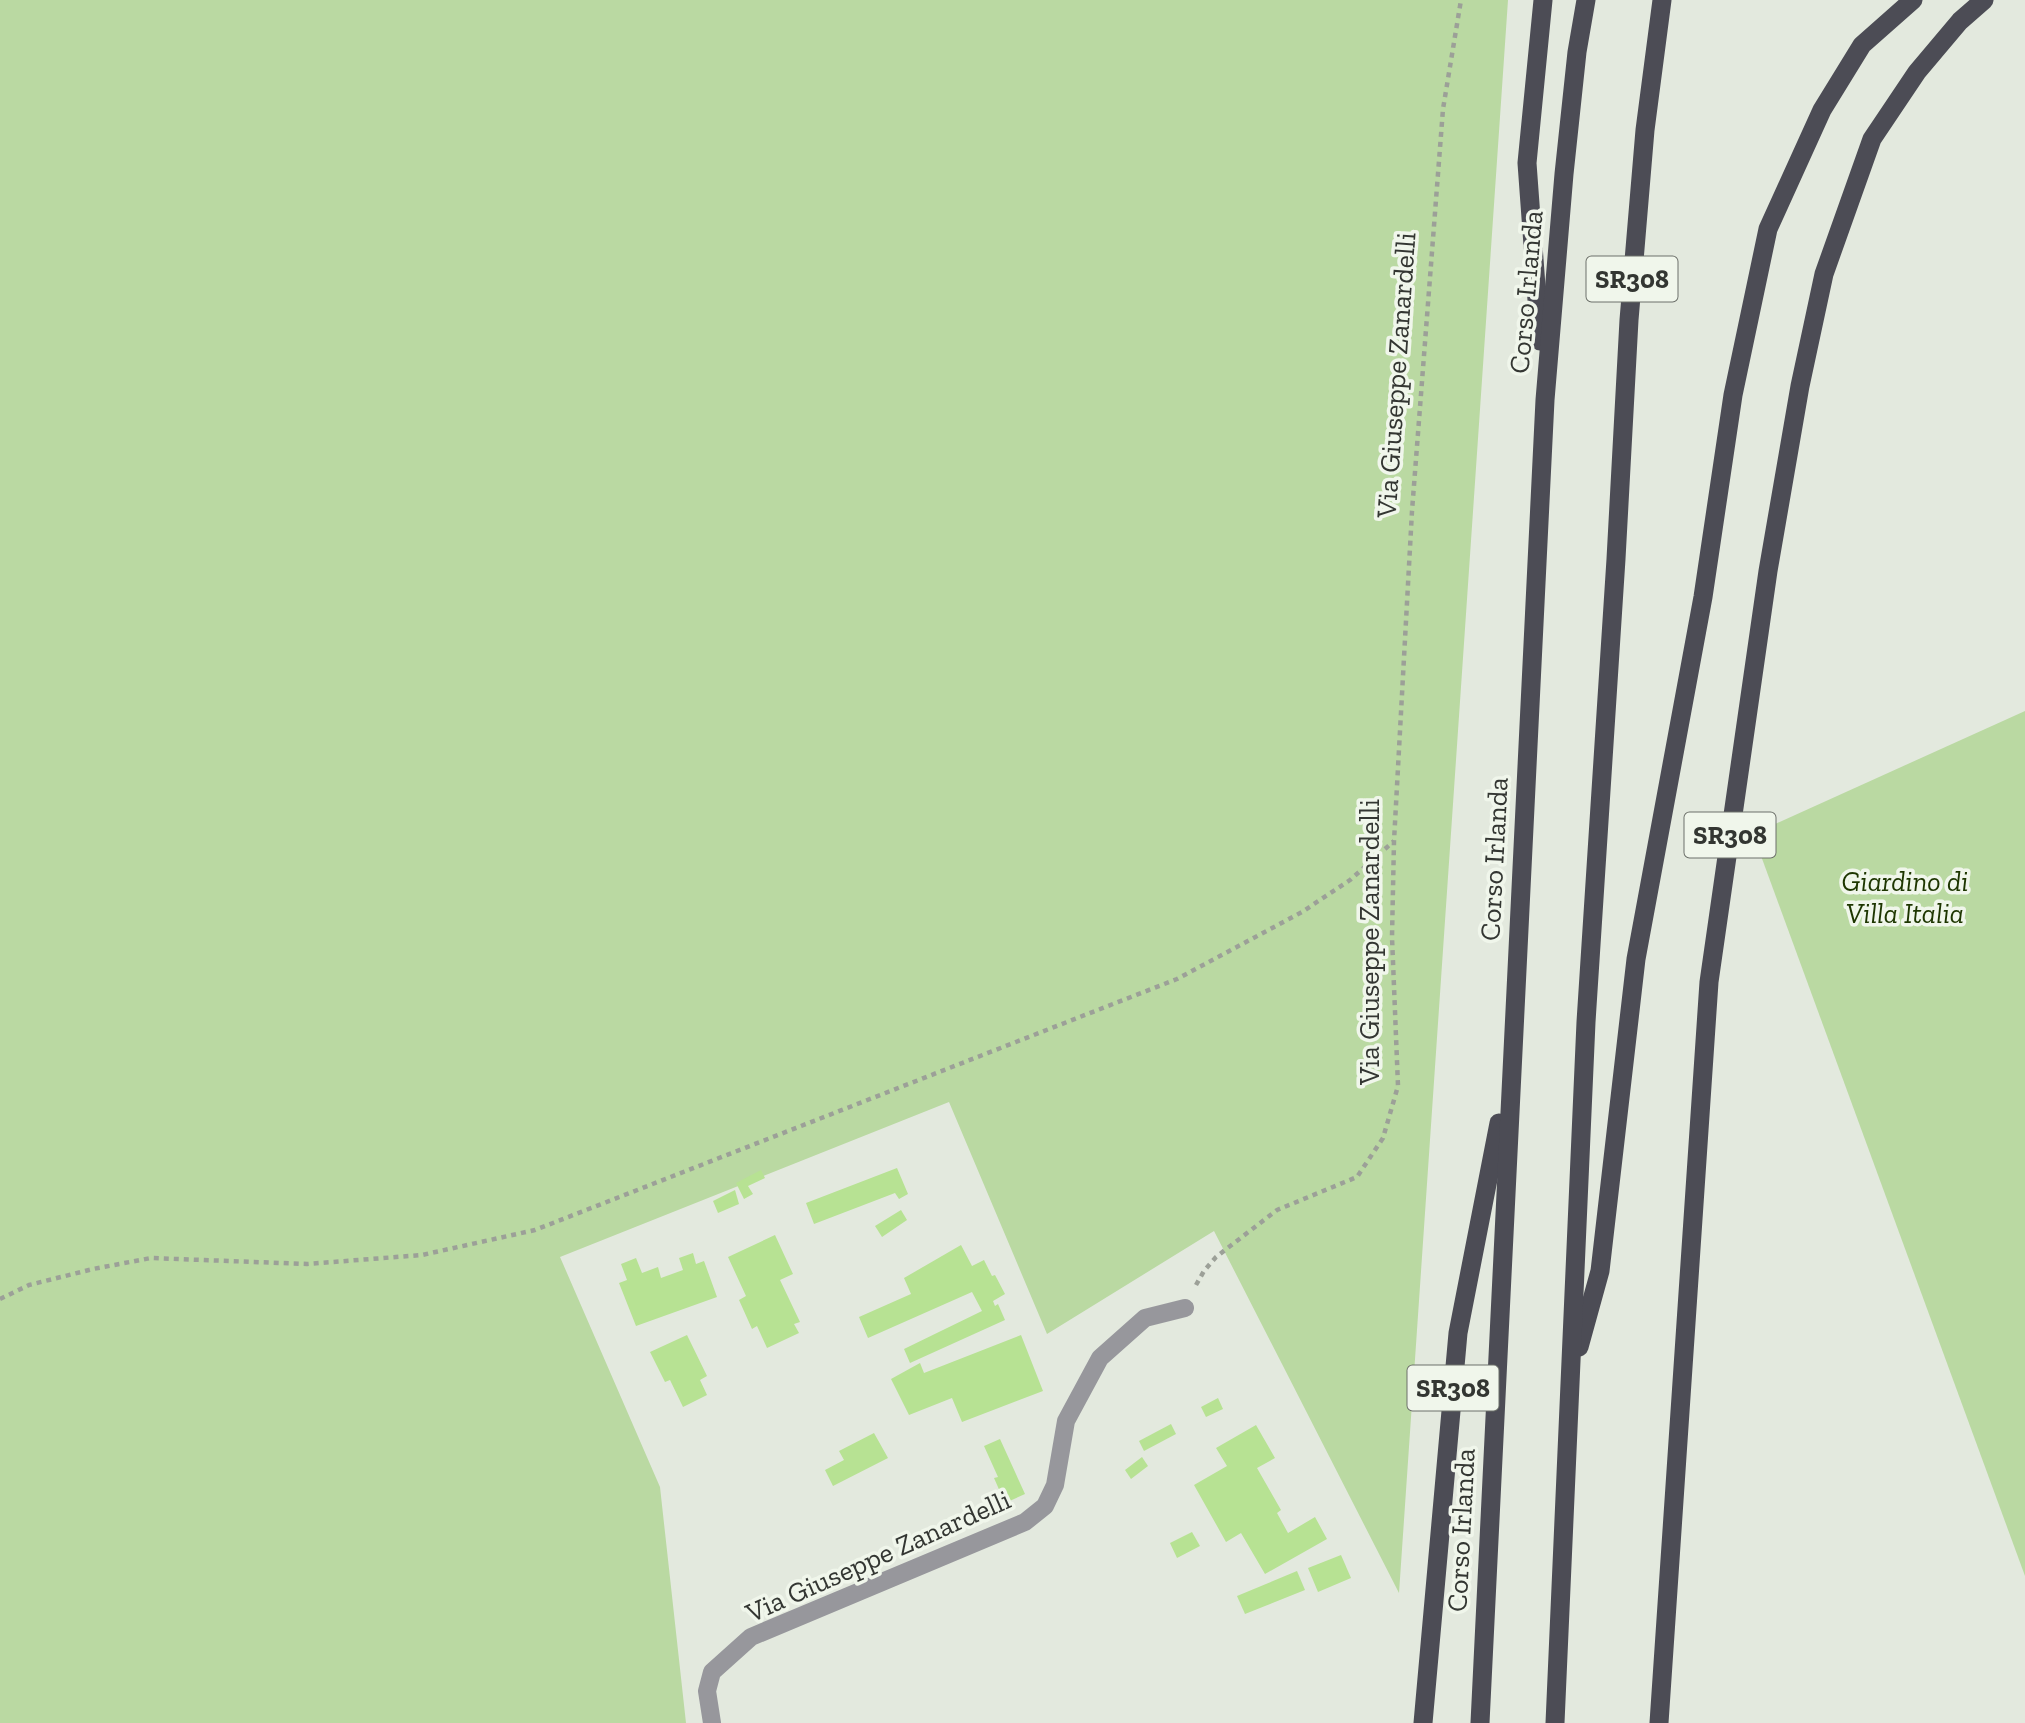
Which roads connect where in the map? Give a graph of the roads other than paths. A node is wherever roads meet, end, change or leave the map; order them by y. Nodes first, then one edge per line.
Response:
1 (1543, 0) edge
2 (1586, 0) edge
3 (1662, 0) edge
4 (1913, 0) edge
5 (1984, 0) edge
6 (1545, 400) junction
7 (1512, 1057) junction
8 (1185, 1308) road end
9 (1569, 1385) junction
10 (712, 1723) edge
11 (1423, 1723) edge
12 (1480, 1723) edge
13 (1555, 1723) edge
14 (1659, 1723) edge

1 - 6 highway
2 - 6 highway, Corso Irlanda / SR308
3 - 9 highway, SR308
4 - 9 highway
5 - 14 highway, SR308
6 - 7 highway, Corso Irlanda / SR308
7 - 11 highway, SR308
7 - 12 highway, Corso Irlanda / SR308
8 - 10 street, Via Giuseppe Zanardelli
9 - 13 highway, SR308

